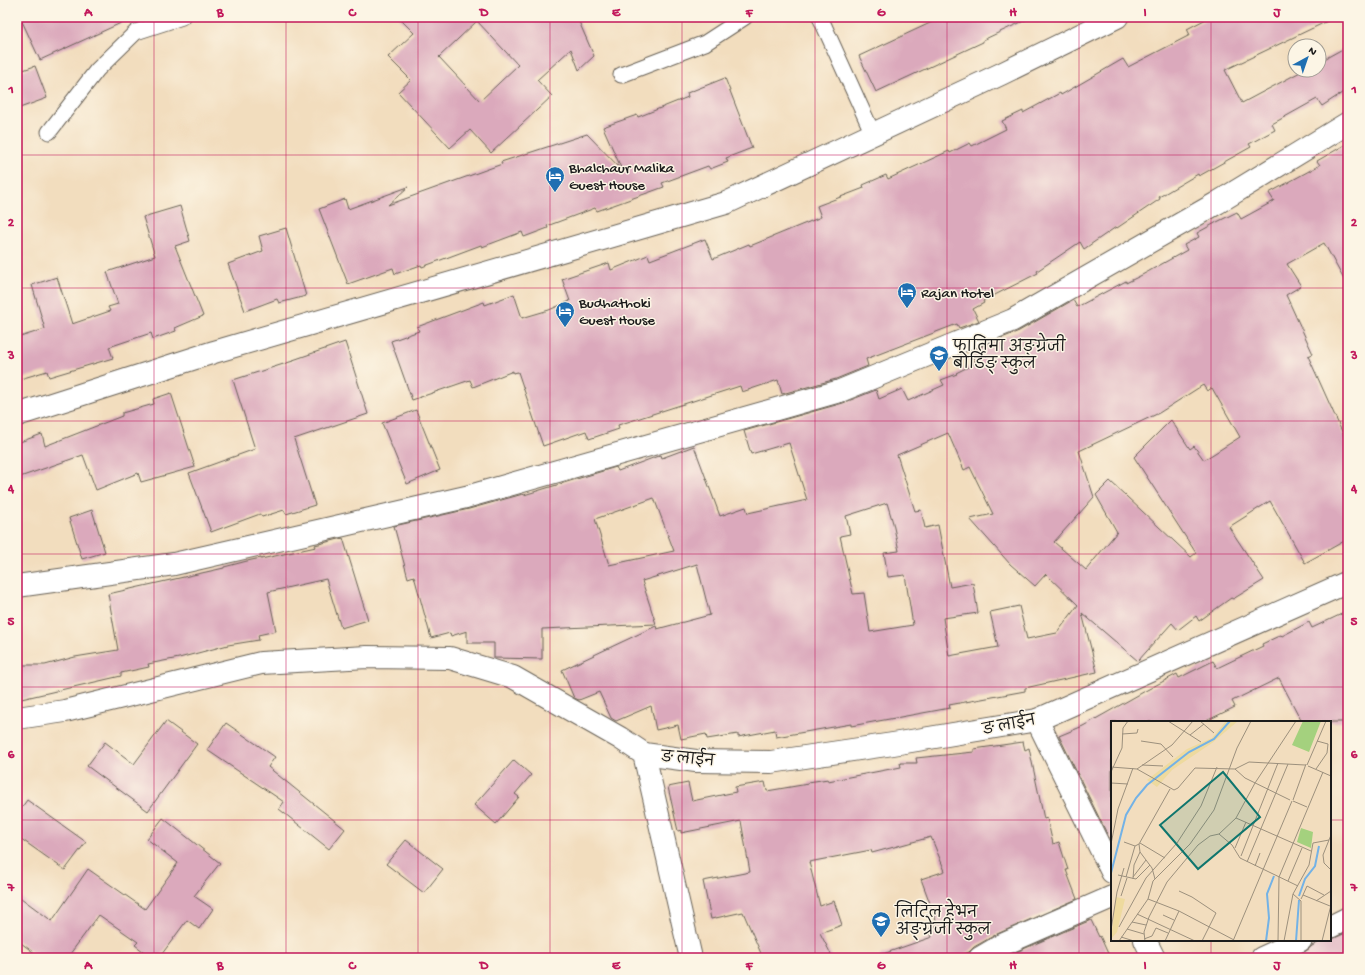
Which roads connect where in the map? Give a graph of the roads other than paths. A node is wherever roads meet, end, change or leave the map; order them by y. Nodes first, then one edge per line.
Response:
1 (182, 17) edge
2 (745, 17) edge
3 (820, 17) edge
4 (1117, 17) edge
5 (621, 74) dead end
6 (1348, 123) edge
7 (50, 132) dead end
8 (873, 134) junction
9 (17, 415) edge
10 (1348, 582) edge
11 (17, 586) edge
12 (17, 718) edge
13 (1037, 720) junction
14 (644, 754) junction
15 (1111, 870) edge
16 (1111, 897) edge
17 (1348, 918) edge
18 (1331, 926) edge
19 (1146, 941) edge
20 (1300, 941) edge
21 (691, 958) edge
22 (980, 958) edge
23 (1154, 958) edge
24 (1262, 958) edge

1 - 7 lane
2 - 5 lane
3 - 8 lane
4 - 8 street
6 - 11 street
8 - 9 street
10 - 13 street, ङ लाईन
12 - 14 street
13 - 14 street, ङ लाईन
13 - 15 street
14 - 21 street
16 - 22 street
17 - 18 street
19 - 23 street
20 - 24 street

